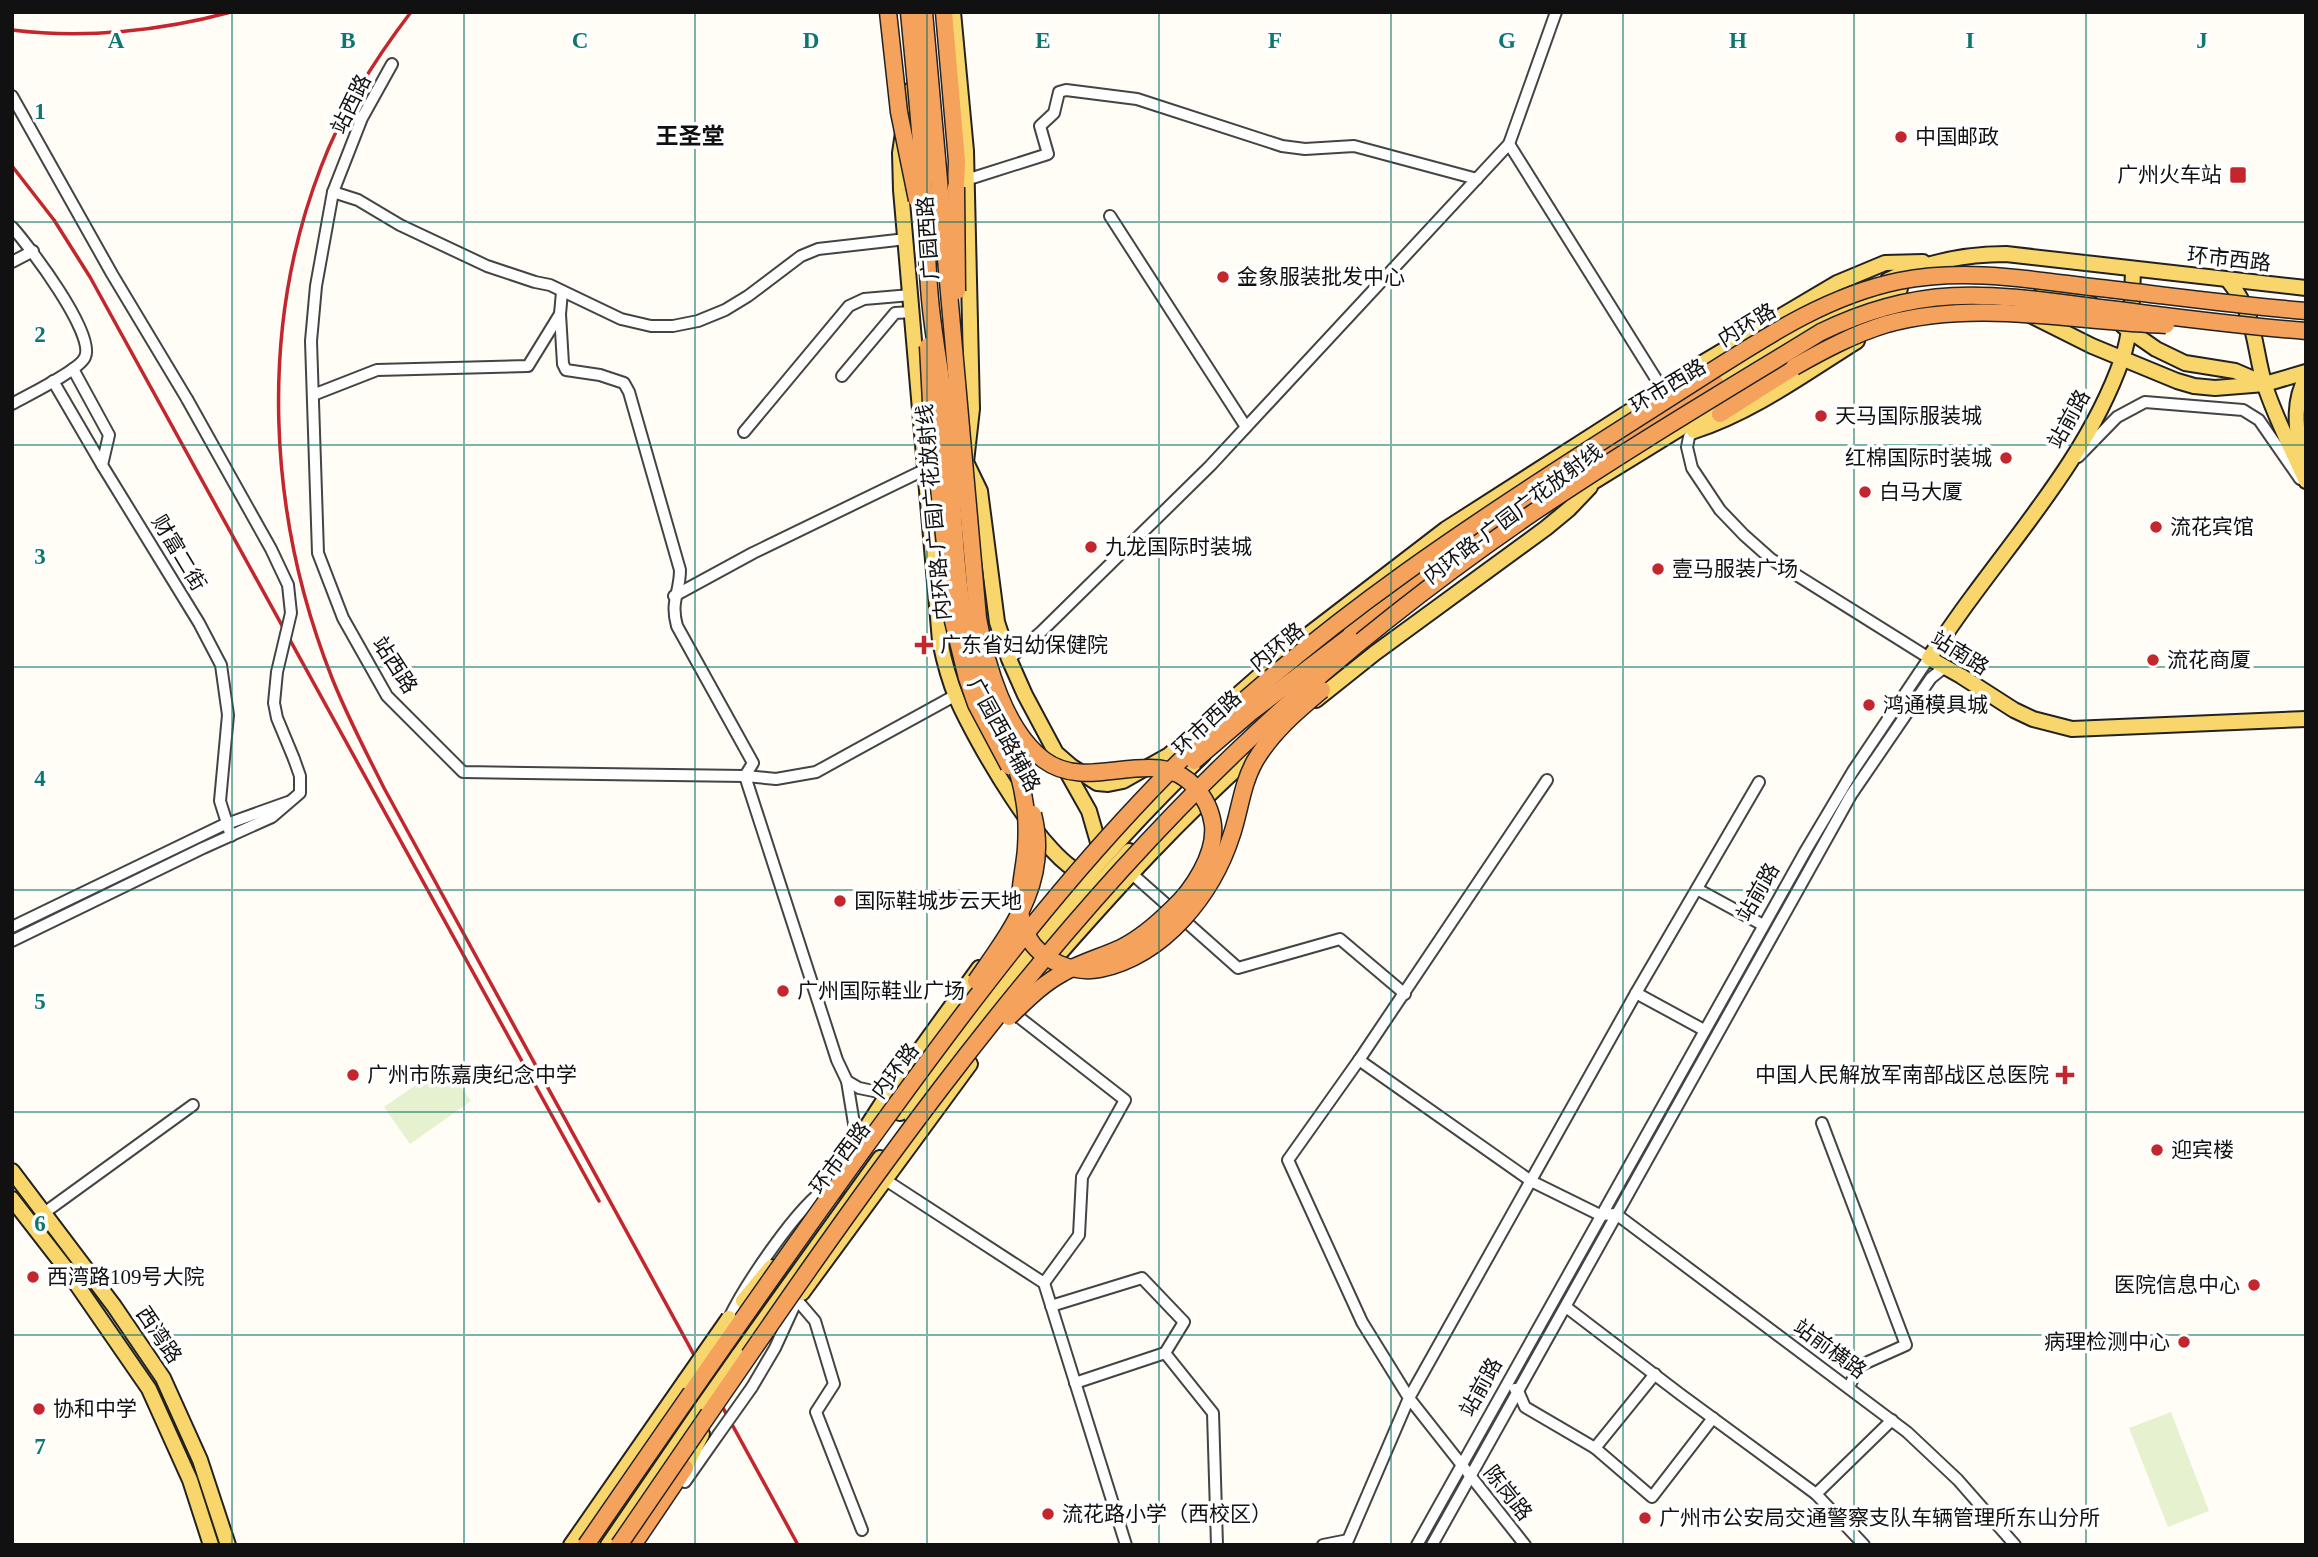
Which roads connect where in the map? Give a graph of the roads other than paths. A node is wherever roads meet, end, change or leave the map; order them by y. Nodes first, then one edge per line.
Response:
1 (888, 12) edge
2 (901, 12) edge
3 (909, 12) edge
4 (923, 12) edge
5 (930, 12) edge
6 (944, 12) edge
7 (953, 12) edge
8 (1556, 12) edge
9 (392, 64) dead end
10 (909, 91) junction
11 (12, 96) edge
12 (1509, 144) junction
13 (944, 172) junction
14 (1477, 179) junction
15 (967, 180) junction
16 (333, 192) junction
17 (1110, 216) dead end
18 (966, 220) junction
19 (12, 227) edge
20 (906, 239) junction
21 (926, 244) junction
22 (33, 251) junction
23 (2051, 259) junction
24 (12, 262) edge
25 (2079, 262) junction
26 (1885, 263) junction
27 (1931, 263) junction
28 (2133, 269) junction
29 (2228, 280) junction
30 (2005, 282) junction
31 (1891, 285) junction
32 (2033, 285) junction
33 (2300, 288) edge
34 (562, 292) junction
35 (911, 295) junction
36 (2074, 296) junction
37 (930, 302) junction
38 (1920, 306) junction
39 (1899, 311) junction
40 (2306, 311) edge
41 (913, 312) junction
42 (560, 314) junction
43 (2306, 318) edge
44 (2267, 328) junction
45 (2129, 330) junction
46 (2306, 331) edge
47 (2123, 359) junction
48 (73, 369) junction
49 (2306, 372) edge
50 (842, 376) dead end
51 (2306, 378) edge
52 (53, 381) junction
53 (1715, 383) junction
54 (2265, 384) junction
55 (1662, 390) junction
56 (313, 394) junction
57 (958, 395) junction
58 (12, 404) edge
59 (1720, 414) joint
60 (1246, 427) junction
61 (1694, 431) junction
62 (744, 432) dead end
63 (923, 435) junction
64 (1648, 445) junction
65 (966, 461) junction
66 (102, 465) junction
67 (926, 468) junction
68 (2064, 471) junction
69 (2303, 475) edge
70 (1601, 478) junction
71 (2306, 487) edge
72 (674, 596) junction
73 (1391, 619) junction
74 (1401, 634) junction
75 (1291, 648) junction
76 (1929, 658) junction
77 (1009, 659) junction
78 (1304, 665) junction
79 (1948, 668) junction
80 (1295, 690) junction
81 (956, 695) junction
82 (1307, 707) junction
83 (2306, 719) edge
84 (1056, 752) junction
85 (745, 776) junction
86 (1547, 780) dead end
87 (1759, 782) dead end
88 (1006, 788) junction
89 (291, 802) junction
90 (226, 824) junction
91 (231, 836) junction
92 (1130, 851) junction
93 (1101, 854) junction
94 (1137, 868) junction
95 (1089, 875) junction
96 (1106, 875) junction
97 (1119, 887) junction
98 (1697, 889) junction
99 (1763, 926) junction
100 (12, 927) edge
101 (12, 941) edge
102 (1015, 970) junction
103 (963, 990) junction
104 (1636, 993) junction
105 (1405, 994) junction
106 (1011, 1011) junction
107 (1704, 1030) junction
108 (959, 1034) junction
109 (1359, 1060) junction
110 (962, 1062) junction
111 (846, 1081) junction
112 (891, 1090) junction
113 (910, 1099) junction
114 (193, 1105) dead end
115 (1822, 1123) dead end
116 (857, 1142) junction
117 (12, 1171) edge
118 (884, 1179) junction
119 (1531, 1181) junction
120 (834, 1190) junction
121 (12, 1199) edge
122 (823, 1204) junction
123 (44, 1213) junction
124 (1616, 1214) junction
125 (1600, 1215) junction
126 (782, 1272) junction
127 (1044, 1283) junction
128 (797, 1300) junction
129 (743, 1301) junction
130 (1051, 1306) junction
131 (1566, 1307) junction
132 (729, 1318) junction
133 (739, 1348) junction
134 (1165, 1353) junction
135 (751, 1366) junction
136 (1655, 1374) junction
137 (1075, 1383) junction
138 (1506, 1384) junction
139 (727, 1385) junction
140 (1849, 1387) junction
141 (1518, 1391) junction
142 (1409, 1398) junction
143 (709, 1406) junction
144 (665, 1411) junction
145 (1713, 1418) junction
146 (680, 1419) junction
147 (1892, 1420) junction
148 (702, 1434) junction
149 (718, 1435) junction
150 (1595, 1448) junction
151 (1461, 1465) junction
152 (685, 1468) junction
153 (1471, 1476) junction
154 (1816, 1494) junction
155 (585, 1525) junction
156 (863, 1530) dead end
157 (600, 1541) edge
158 (631, 1544) edge
159 (211, 1545) edge
160 (228, 1545) edge
161 (571, 1545) edge
162 (586, 1545) edge
163 (1126, 1545) edge
164 (1217, 1545) edge
165 (1323, 1545) edge
166 (1417, 1545) edge
167 (1432, 1545) edge
168 (1525, 1545) edge
169 (1864, 1545) edge
170 (2015, 1545) edge

1 - 21 highway, bridge
2 - 10 main road, 广园西路
3 - 21 highway, 内环路-广园广花放射线, bridge
4 - 57 highway, 内环路-广园广花放射线, bridge
5 - 13 main road, 广园西路
6 - 57 highway, bridge
7 - 15 main road
8 - 12 street
9 - 16 street, 站西路
10 - 20 main road, 广园西路辅路
10 - 63 main road, 广园西路
11 - 89 street, bridge
12 - 14 street
12 - 55 street
13 - 18 main road
13 - 65 main road, 广园西路
14 - 15 street
14 - 60 street
15 - 18 main road
16 - 34 street
16 - 56 street, 站西路
17 - 60 street
18 - 65 main road
19 - 22 street
20 - 34 street
20 - 35 main road, 广园西路辅路
21 - 37 highway, 内环路-广园广花放射线, bridge
22 - 24 street
22 - 48 street
23 - 25 main road, 环市西路
23 - 27 main road, 环市西路
23 - 30 main road
25 - 28 main road, 环市西路
25 - 32 main road
25 - 36 main road
26 - 27 main road
26 - 31 main road
26 - 55 main road
27 - 31 main road, 环市西路
28 - 29 main road, 环市西路
28 - 45 main road, 站前路
29 - 33 main road, 环市西路
29 - 54 main road
30 - 31 main road
30 - 32 main road
31 - 39 main road
31 - 53 main road, 环市西路
32 - 36 main road
33 - 43 main road
34 - 42 street
35 - 41 main road, 广园西路辅路
35 - 62 street
36 - 45 main road
37 - 64 highway, 内环路-广园广花放射线, bridge
37 - 122 highway, bridge
38 - 39 main road, 环市西路
38 - 47 main road, 环市西路
38 - 61 main road
39 - 64 main road, 环市西路
40 - 93 highway, 内环路, bridge
41 - 50 street
41 - 63 main road, 广园西路辅路
42 - 56 street
42 - 72 street
44 - 46 highway, bridge
44 - 59 highway, bridge
44 - 64 highway, bridge
45 - 47 main road, 站前路
45 - 54 main road
47 - 54 main road, 环市西路
47 - 68 main road, 站前路
48 - 52 street
48 - 66 street
49 - 54 main road, 环市西路
51 - 69 main road
52 - 58 street
52 - 66 street, 财富二街
53 - 78 main road, 环市西路
53 - 93 highway, bridge
54 - 69 main road
55 - 75 main road
56 - 85 street, 站西路
57 - 110 highway, 内环路-广园广花放射线, bridge
59 - 61 main road
60 - 77 street
61 - 64 main road
61 - 76 street, 站南路
63 - 67 main road, 广园西路辅路
64 - 70 main road, 环市西路
64 - 110 highway, bridge
65 - 77 main road, 广园西路辅路
66 - 90 street, 财富二街
67 - 72 street
67 - 81 main road, 广园西路辅路
68 - 71 street
68 - 76 main road, 站前路
70 - 73 main road, 环市西路
70 - 74 main road
72 - 85 street
73 - 74 main road
73 - 80 main road, 环市西路
74 - 82 main road
75 - 78 main road
75 - 84 main road
76 - 79 main road, 站南路
76 - 99 street, 站前路
77 - 84 main road, 广园西路辅路
78 - 93 main road, 环市西路
79 - 83 main road, 站南路
79 - 124 street, 站前路
80 - 82 main road
80 - 92 main road, 环市西路
81 - 85 street, 站西路
81 - 88 main road, 广园西路辅路
82 - 94 main road
84 - 93 main road, 广园西路辅路
85 - 111 street
86 - 105 street
87 - 98 street
88 - 95 main road, 广园西路辅路
88 - 103 main road
89 - 90 street
89 - 91 street
90 - 91 street, 财富二街
90 - 100 street
91 - 101 street
92 - 94 main road
92 - 96 main road, 环市西路
93 - 95 main road, 环市西路
93 - 96 main road, 广园西路辅路
93 - 122 highway, 内环路, bridge
94 - 97 main road
94 - 105 street
95 - 96 main road
95 - 102 main road, 环市西路
96 - 97 main road
96 - 102 main road, 环市西路
97 - 106 main road
98 - 99 street
98 - 104 street
99 - 107 street, 站前路
102 - 103 main road
102 - 108 main road, 环市西路
102 - 133 main road, 环市西路
103 - 108 main road
103 - 112 main road
104 - 107 street
104 - 119 street
105 - 109 street
106 - 118 main road
106 - 127 street
107 - 125 street, 站前路
108 - 113 main road, 环市西路
109 - 119 street
109 - 142 street, 陈岗路
110 - 158 highway, bridge
111 - 112 street
111 - 116 street
112 - 113 street
112 - 116 main road
113 - 120 main road, 环市西路
114 - 123 street
115 - 140 street
116 - 120 main road
117 - 123 main road, 西湾路
118 - 127 street
118 - 128 main road
119 - 125 street
119 - 142 street
120 - 126 main road, 环市西路
120 - 129 main road
120 - 132 street
121 - 159 main road, 西湾路
122 - 162 highway, 内环路, bridge
123 - 160 main road, 西湾路
124 - 125 street
124 - 131 street, 站前路
124 - 140 street, 站前横路
125 - 138 street, 站前路
126 - 129 main road
126 - 133 main road, 环市西路
127 - 130 street
128 - 135 main road
128 - 149 street, bridge
128 - 156 street
129 - 132 main road
130 - 134 street
130 - 137 street
131 - 136 street
131 - 141 street, 站前路
132 - 144 main road, bridge
133 - 139 main road, bridge
133 - 143 main road, 环市西路, bridge
134 - 137 street
134 - 164 street
135 - 139 main road, bridge
135 - 143 main road
136 - 145 street
136 - 150 street
137 - 163 street
138 - 141 street
138 - 151 street, 站前路
139 - 143 main road, bridge
140 - 147 street, 站前横路
141 - 150 street
141 - 153 street, 站前路
142 - 151 street, 陈岗路
142 - 165 street
143 - 146 main road, 环市西路
143 - 148 main road
143 - 157 main road, 环市西路
144 - 146 street
144 - 155 main road
145 - 150 street
145 - 154 street
146 - 157 main road, 环市西路
147 - 154 street
147 - 170 street, 站前横路
148 - 152 main road
148 - 158 main road
149 - 152 street
149 - 158 street
151 - 153 street, 陈岗路
151 - 166 street, 站前路
152 - 158 highway
153 - 167 street, 站前路
153 - 168 street, 陈岗路
154 - 169 street
155 - 157 street
155 - 161 main road

